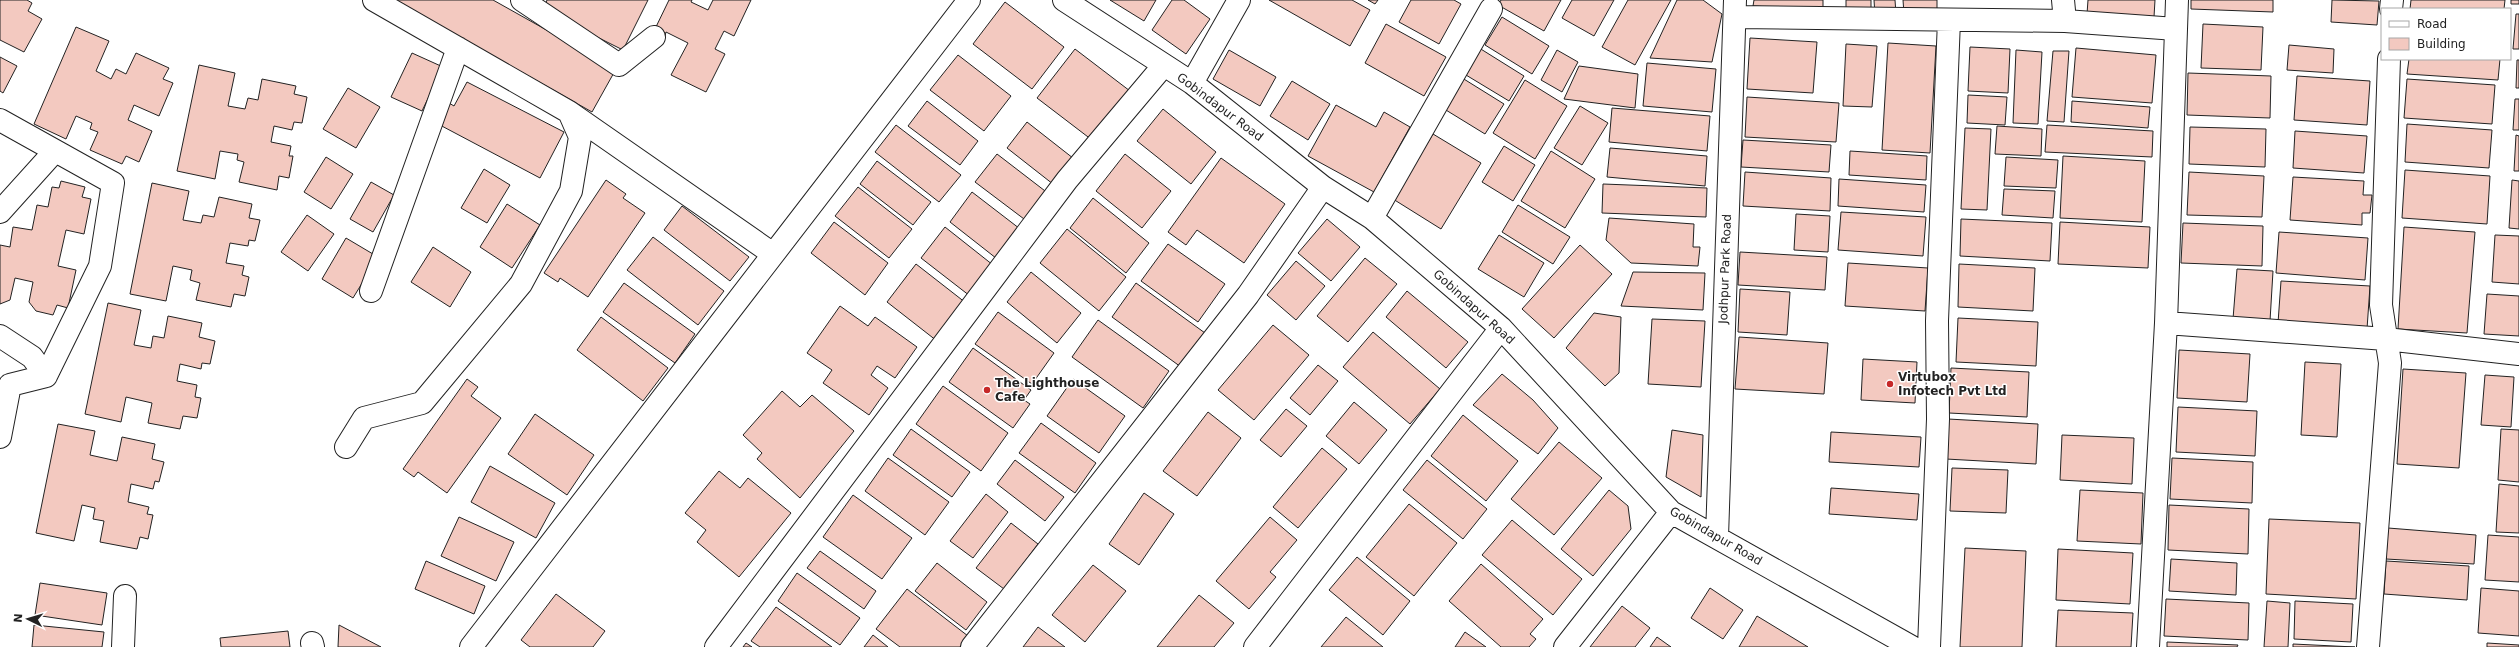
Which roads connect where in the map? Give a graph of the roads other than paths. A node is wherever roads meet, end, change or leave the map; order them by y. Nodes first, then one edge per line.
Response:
1 (374, 0) edge
2 (522, 0) edge
3 (969, 0) edge
4 (1064, 0) edge
5 (1239, 0) edge
6 (2177, 0) edge
7 (1491, 9) dead end
8 (1735, 9) edge
9 (2064, 10) edge
10 (1949, 20) junction
11 (2176, 29) junction
12 (654, 37) dead end
13 (458, 48) junction
14 (2390, 60) edge
15 (1164, 65) junction
16 (1192, 83) junction
17 (569, 112) junction
18 (0, 120) edge
19 (54, 152) junction
20 (1323, 187) junction
21 (0, 212) edge
22 (1372, 218) junction
23 (773, 254) junction
24 (371, 291) dead end
25 (2166, 323) junction
26 (1501, 328) junction
27 (0, 336) edge
28 (2386, 339) junction
29 (2519, 354) edge
30 (46, 376) junction
31 (0, 437) edge
32 (346, 447) dead end
33 (1671, 512) junction
34 (1717, 537) junction
35 (125, 596) dead end
36 (1898, 644) edge
37 (123, 647) edge
38 (471, 647) edge
39 (716, 647) edge
40 (972, 647) edge
41 (1255, 647) edge
42 (1565, 647) edge
43 (1929, 647) edge
44 (2148, 647) edge
45 (2368, 647) edge

1 - 13 street
2 - 12 street
3 - 23 street
4 - 15 street, Gobindapur Road
5 - 16 street
6 - 11 street
7 - 22 street
8 - 10 street
8 - 34 street, Jodhpur Park Road
9 - 10 street
9 - 11 street
10 - 43 street
11 - 25 street
13 - 17 street
13 - 24 street
14 - 28 street
15 - 16 street, Gobindapur Road
15 - 39 street
16 - 20 street, Gobindapur Road
17 - 23 street
17 - 32 street
18 - 19 street
19 - 21 street
19 - 30 street
20 - 22 street, Gobindapur Road
20 - 40 street
22 - 26 street, Gobindapur Road
23 - 38 street
25 - 28 street
25 - 44 street
26 - 33 street, Gobindapur Road
26 - 41 street
27 - 30 street
28 - 29 street
28 - 45 street
30 - 31 street
33 - 34 street, Gobindapur Road
33 - 42 street
34 - 36 street, Gobindapur Road
35 - 37 street

